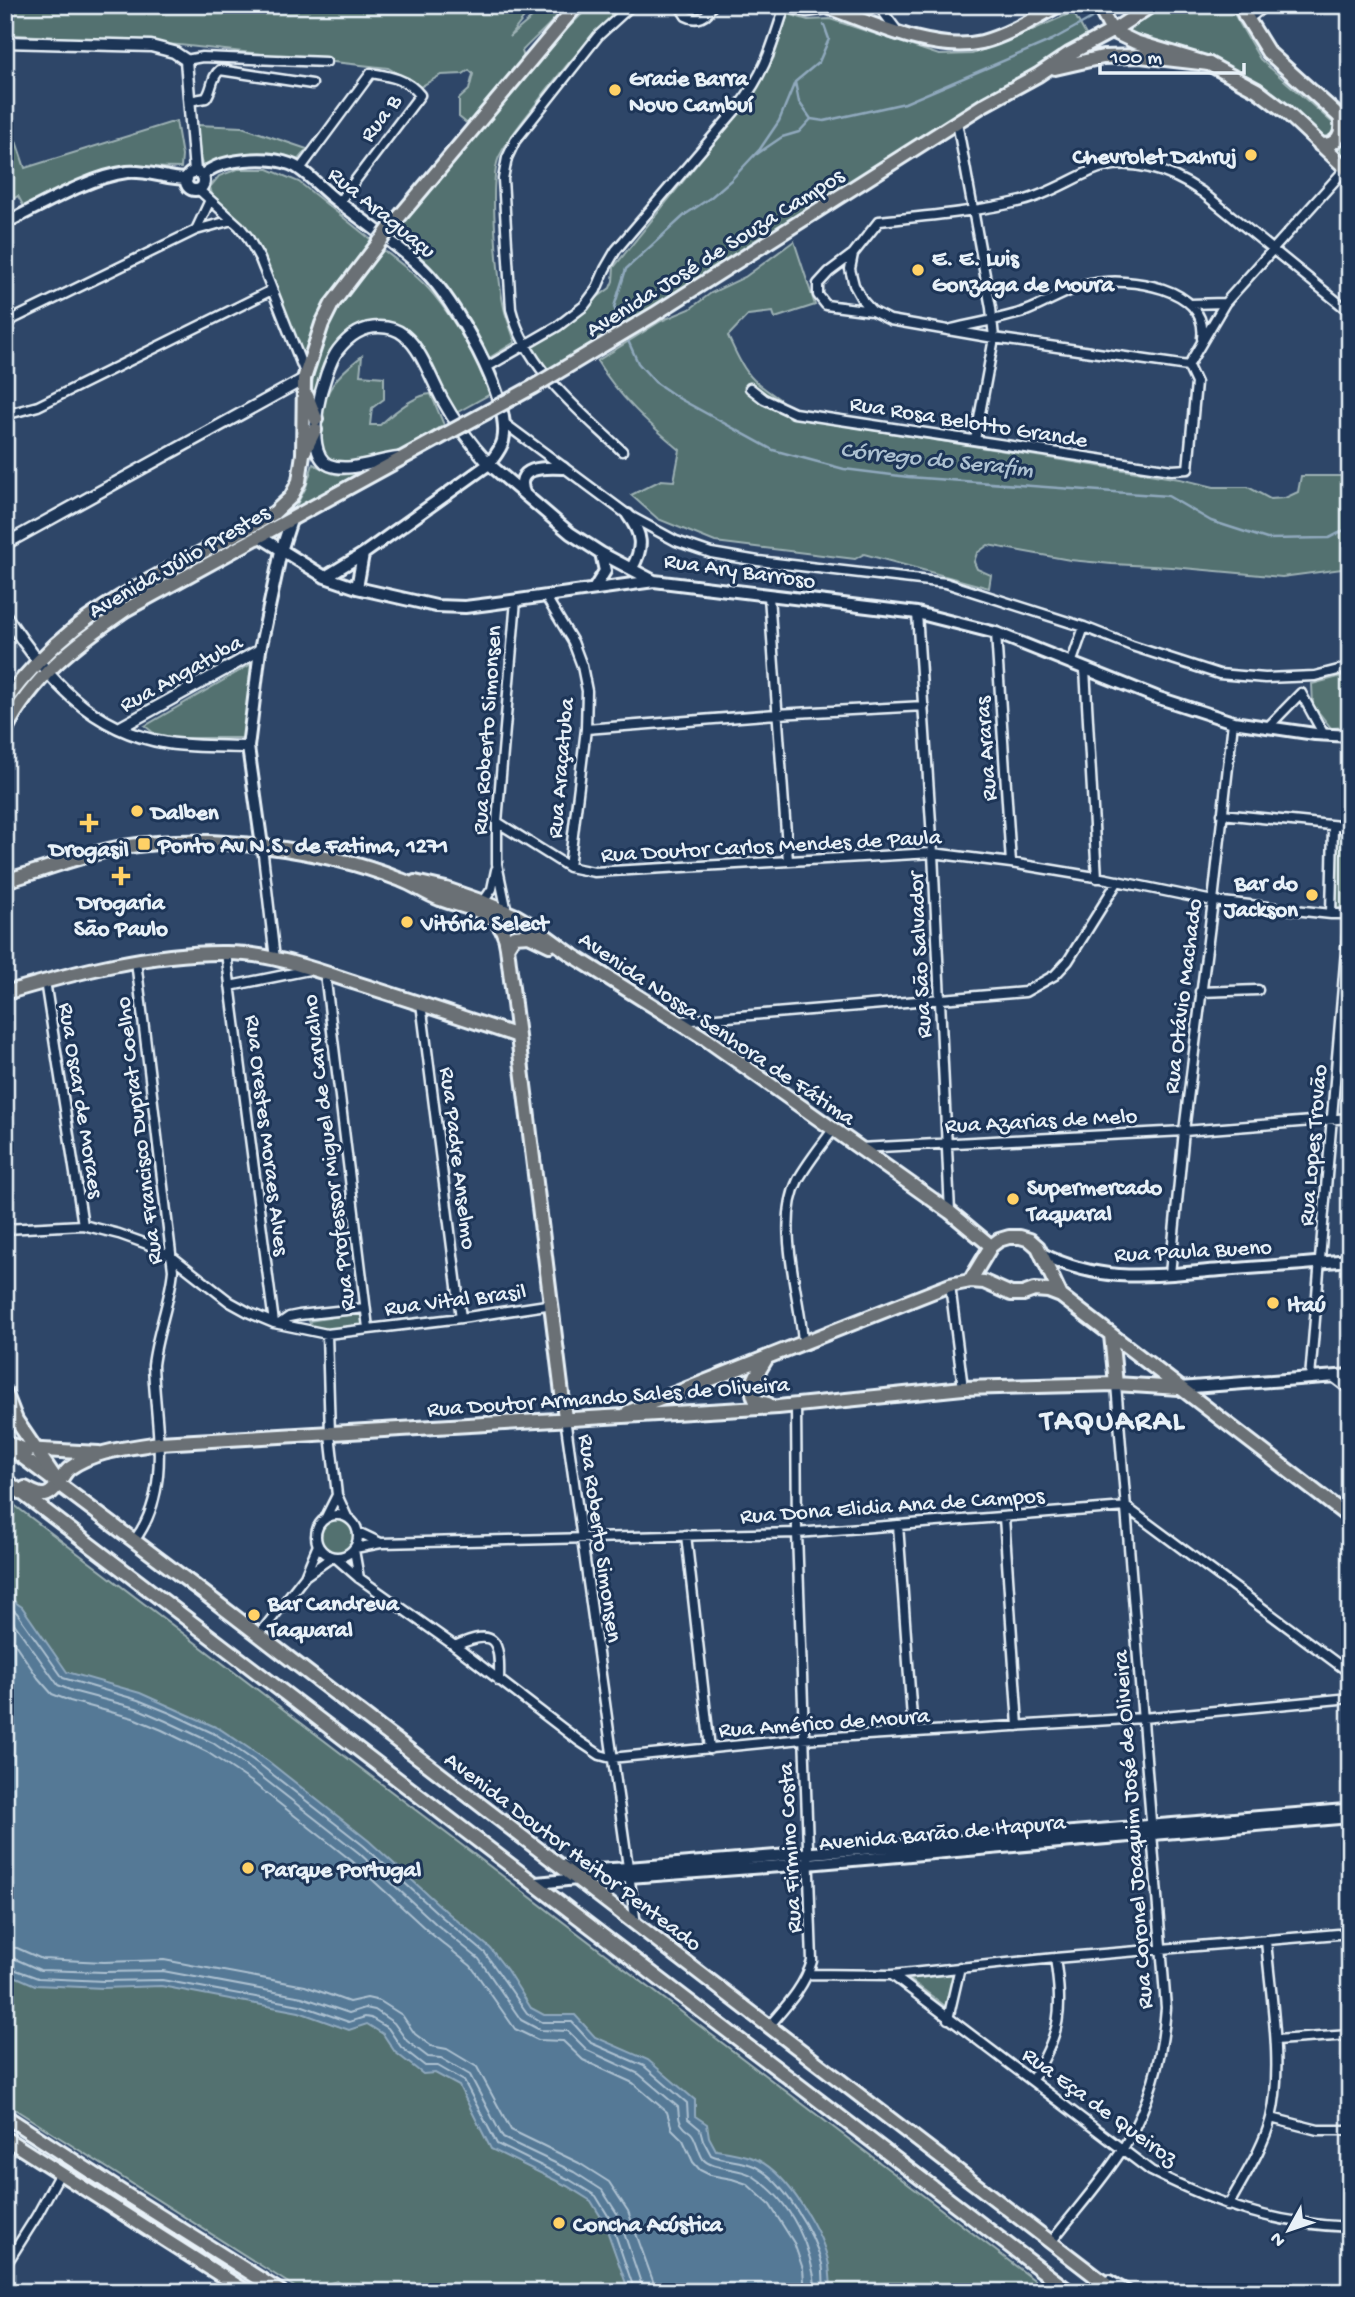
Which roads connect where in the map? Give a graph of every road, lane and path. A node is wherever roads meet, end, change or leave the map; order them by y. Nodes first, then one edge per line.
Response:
1 (577, 5) edge
2 (632, 5) edge
3 (679, 5) edge
4 (712, 5) edge
5 (773, 5) edge
6 (878, 5) edge
7 (1059, 5) edge
8 (1098, 5) edge
9 (1152, 5) edge
10 (1266, 5) edge
11 (826, 7) edge
12 (784, 9) junction
13 (1244, 12) edge
14 (1109, 26) junction
15 (898, 32) junction
16 (5, 42) edge
17 (186, 60) junction
18 (326, 62) dead end
19 (1209, 64) junction
20 (1038, 75) junction
21 (312, 84) dead end
22 (189, 102) junction
23 (1345, 121) edge
24 (957, 122) junction
25 (1320, 145) junction
26 (1348, 168) edge
27 (300, 169) junction
28 (195, 175) junction
29 (198, 189) joint
30 (210, 200) junction
31 (339, 202) junction
32 (972, 211) junction
33 (232, 220) junction
34 (5, 223) edge
35 (196, 230) junction
36 (1273, 249) junction
37 (853, 254) junction
38 (272, 290) junction
39 (1225, 303) junction
40 (1190, 304) junction
41 (872, 311) junction
42 (1350, 312) edge
43 (992, 318) junction
44 (5, 323) edge
45 (950, 330) junction
46 (994, 338) junction
47 (1201, 344) junction
48 (526, 345) junction
49 (487, 366) junction
50 (1188, 366) junction
51 (304, 381) junction
52 (750, 388) dead end
53 (5, 415) edge
54 (504, 423) junction
55 (316, 424) junction
56 (975, 440) junction
57 (622, 451) dead end
58 (303, 454) junction
59 (405, 457) junction
60 (489, 464) junction
61 (563, 468) junction
62 (527, 497) junction
63 (628, 515) junction
64 (291, 520) junction
65 (259, 536) junction
66 (5, 544) edge
67 (281, 551) junction
68 (601, 552) junction
69 (363, 555) junction
70 (632, 568) junction
71 (325, 577) junction
72 (654, 581) junction
73 (357, 588) junction
74 (594, 589) junction
75 (769, 596) junction
76 (546, 597) junction
77 (516, 600) junction
78 (917, 613) junction
79 (5, 615) edge
80 (1084, 627) junction
81 (996, 632) junction
82 (260, 650) junction
83 (1071, 664) junction
84 (43, 667) junction
85 (1350, 667) edge
86 (1085, 669) junction
87 (1304, 676) junction
88 (1301, 693) junction
89 (5, 701) edge
90 (924, 706) junction
91 (777, 714) junction
92 (1233, 722) junction
93 (119, 728) junction
94 (1267, 728) junction
95 (586, 729) junction
96 (5, 731) edge
97 (1324, 735) junction
98 (1350, 736) edge
99 (248, 747) junction
100 (1222, 814) junction
101 (497, 822) junction
102 (1333, 827) junction
103 (1350, 827) edge
104 (262, 846) junction
105 (933, 853) junction
106 (788, 861) junction
107 (1011, 863) junction
108 (497, 864) junction
109 (569, 867) junction
110 (1097, 878) junction
111 (5, 881) edge
112 (402, 881) junction
113 (1118, 881) junction
114 (1213, 901) junction
115 (483, 902) junction
116 (506, 912) junction
117 (1331, 914) junction
118 (1349, 915) edge
119 (507, 947) junction
120 (226, 953) junction
121 (572, 955) junction
122 (275, 959) junction
123 (136, 961) junction
124 (319, 971) junction
125 (45, 981) junction
126 (230, 986) junction
127 (1258, 990) dead end
128 (1200, 992) junction
129 (5, 993) edge
130 (939, 998) junction
131 (1347, 999) edge
132 (421, 1003) junction
133 (681, 1021) junction
134 (518, 1036) junction
135 (1350, 1118) edge
136 (1332, 1119) junction
137 (833, 1130) junction
138 (1184, 1131) junction
139 (948, 1143) junction
140 (860, 1148) junction
141 (950, 1212) junction
142 (83, 1225) junction
143 (5, 1229) edge
144 (990, 1246) junction
145 (1042, 1254) junction
146 (172, 1256) junction
147 (1350, 1261) edge
148 (1319, 1263) junction
149 (1170, 1274) junction
150 (970, 1281) junction
151 (950, 1285) junction
152 (1061, 1296) junction
153 (552, 1304) junction
154 (365, 1308) junction
155 (461, 1318) junction
156 (277, 1323) junction
157 (368, 1328) junction
158 (327, 1334) junction
159 (1111, 1335) junction
160 (803, 1342) junction
161 (766, 1359) junction
162 (1350, 1376) edge
163 (1334, 1377) junction
164 (1310, 1378) junction
165 (1116, 1384) junction
166 (963, 1388) junction
167 (1179, 1388) junction
168 (1350, 1390) edge
169 (5, 1392) edge
170 (796, 1404) junction
171 (778, 1407) junction
172 (616, 1417) junction
173 (565, 1418) junction
174 (330, 1434) junction
175 (5, 1443) edge
176 (159, 1443) junction
177 (33, 1448) junction
178 (103, 1453) junction
179 (5, 1479) edge
180 (58, 1482) junction
181 (337, 1495) junction
182 (1126, 1507) junction
183 (347, 1517) junction
184 (1004, 1517) junction
185 (1350, 1518) edge
186 (325, 1519) junction
187 (898, 1525) junction
188 (358, 1532) junction
189 (797, 1533) junction
190 (686, 1535) junction
191 (581, 1539) junction
192 (134, 1541) junction
193 (381, 1543) junction
194 (318, 1545) junction
195 (354, 1549) junction
196 (334, 1557) junction
197 (305, 1576) junction
198 (359, 1578) junction
199 (260, 1635) junction
200 (455, 1646) junction
201 (1350, 1673) edge
202 (499, 1681) junction
203 (1350, 1698) edge
204 (1143, 1718) junction
205 (1018, 1726) junction
206 (913, 1732) junction
207 (802, 1739) junction
208 (710, 1749) junction
209 (611, 1758) junction
210 (1350, 1810) edge
211 (1350, 1817) edge
212 (1152, 1830) junction
213 (549, 1857) junction
214 (807, 1859) junction
215 (628, 1873) junction
216 (577, 1879) junction
217 (537, 1884) junction
218 (636, 1925) junction
219 (1350, 1934) edge
220 (1266, 1940) junction
221 (1163, 1949) junction
222 (1055, 1958) junction
223 (960, 1967) junction
224 (808, 1974) junction
225 (892, 1975) junction
226 (948, 2019) junction
227 (770, 2025) junction
228 (1350, 2035) edge
229 (1276, 2040) junction
230 (1032, 2080) junction
231 (5, 2116) edge
232 (1271, 2118) junction
233 (1350, 2130) edge
234 (5, 2138) edge
235 (1122, 2149) junction
236 (60, 2173) junction
237 (1228, 2206) junction
238 (1350, 2227) edge
239 (1052, 2242) junction
240 (1079, 2263) junction
241 (5, 2266) edge
242 (247, 2292) edge
243 (281, 2292) edge
244 (1070, 2292) edge
245 (1116, 2292) edge
246 (1128, 2292) edge

1 - 51 main road
2 - 48 street
3 - 4 street
5 - 12 street
6 - 15 street
7 - 15 main road
8 - 14 main road
9 - 14 main road, Avenida José de Souza Campos
10 - 13 street
11 - 12 street
11 - 15 main road
12 - 48 street
13 - 23 main road
14 - 19 main road
14 - 20 main road, Avenida José de Souza Campos
16 - 17 street
17 - 18 street
17 - 22 street
19 - 20 main road
19 - 25 main road
20 - 24 main road, Avenida José de Souza Campos
21 - 22 street
22 - 28 street
23 - 25 main road
24 - 32 street
24 - 59 main road, Avenida José de Souza Campos, bridge
25 - 26 main road
26 - 36 street
27 - 28 main road, Rua Araguaçu
27 - 31 main road, Rua Araguaçu
27 - 31 street, Rua B
28 - 29 main road
28 - 34 main road
29 - 30 street
30 - 33 street
30 - 35 street
31 - 49 main road, Rua Araguaçu
32 - 36 street
32 - 37 street
32 - 43 street
33 - 35 street
33 - 38 street
35 - 44 street
36 - 39 street
36 - 42 street
37 - 41 street
37 - 41 street
38 - 51 street
38 - 53 street
39 - 40 street
39 - 47 street
40 - 43 street
40 - 47 street
41 - 45 street
43 - 45 street
43 - 46 street
45 - 46 street
46 - 50 street
46 - 56 street
47 - 50 street
48 - 49 street
48 - 57 street
49 - 54 main road, Rua Araguaçu
50 - 56 street, Rua Rosa Belotto Grande
51 - 55 main road
51 - 58 main road
51 - 66 street
52 - 56 street, Rua Rosa Belotto Grande
54 - 60 main road
54 - 61 street
55 - 58 main road
55 - 59 street
55 - 60 street, Rua Ary Barroso
58 - 84 main road, Avenida Júlio Prestes
59 - 64 main road, Avenida José de Souza Campos
60 - 62 main road, Rua Ary Barroso
60 - 69 main road
61 - 62 main road
61 - 63 street
62 - 68 main road, Rua Ary Barroso
63 - 70 main road
63 - 80 street
64 - 65 main road, Avenida Júlio Prestes
64 - 67 main road
65 - 67 main road
65 - 84 main road, Avenida Júlio Prestes
67 - 71 main road
67 - 82 main road
68 - 70 main road, Rua Ary Barroso
68 - 74 main road
69 - 71 main road
69 - 73 main road
70 - 72 main road, Rua Ary Barroso
71 - 73 main road
72 - 74 main road
72 - 75 main road, Rua Ary Barroso
73 - 77 main road
74 - 76 main road
75 - 78 main road, Rua Ary Barroso
75 - 91 street
76 - 77 main road
76 - 95 street, Rua Araçatuba
77 - 101 street, Rua Roberto Simonsen
78 - 81 main road, Rua Ary Barroso
78 - 90 street, Rua São Salvador
79 - 84 street
80 - 83 street
80 - 87 street
81 - 83 main road, Rua Ary Barroso
81 - 107 street, Rua Araras
82 - 93 street, Rua Angatuba
82 - 99 main road
83 - 86 main road, Rua Ary Barroso
84 - 89 main road, Avenida Júlio Prestes
84 - 93 street
84 - 96 main road, Avenida Júlio Prestes
85 - 87 street
86 - 92 main road, Rua Ary Barroso
86 - 110 street
87 - 88 street
88 - 94 street
88 - 97 street
90 - 91 street
90 - 105 street, Rua São Salvador
91 - 95 street
91 - 106 street
92 - 94 main road, Rua Ary Barroso
92 - 100 street, Rua Otávio Machado
93 - 99 street
94 - 97 main road, Rua Ary Barroso
95 - 109 street, Rua Araçatuba
97 - 98 main road, Rua Ary Barroso
99 - 104 main road
100 - 102 street
100 - 114 street, Rua Otávio Machado
101 - 108 street, Rua Roberto Simonsen
101 - 109 street, Rua Doutor Carlos Mendes de Paula
102 - 103 street
102 - 117 street
104 - 111 main road, Avenida Nossa Senhora de Fátima
104 - 112 main road, Avenida Nossa Senhora de Fátima
104 - 122 street
105 - 106 street, Rua Doutor Carlos Mendes de Paula
105 - 107 street, Rua Doutor Carlos Mendes de Paula
105 - 130 street, Rua São Salvador
106 - 109 street, Rua Doutor Carlos Mendes de Paula
107 - 110 street, Rua Doutor Carlos Mendes de Paula
108 - 115 street, Rua Roberto Simonsen
108 - 116 street, Rua Roberto Simonsen
110 - 113 street, Rua Doutor Carlos Mendes de Paula
112 - 115 main road, Avenida Nossa Senhora de Fátima
112 - 119 main road, Avenida Nossa Senhora de Fátima
113 - 114 street, Rua Doutor Carlos Mendes de Paula
113 - 130 street
114 - 117 street, Rua Doutor Carlos Mendes de Paula
114 - 128 street, Rua Otávio Machado
115 - 116 main road, Avenida Nossa Senhora de Fátima
116 - 119 main road
116 - 121 main road, Avenida Nossa Senhora de Fátima
117 - 118 street, Rua Doutor Carlos Mendes de Paula
118 - 131 street, Rua Lopes Trovão
119 - 121 main road
119 - 134 main road, Rua Roberto Simonsen
120 - 122 main road
120 - 123 main road
120 - 126 street, Rua Orestes Moraes Alves
121 - 133 main road, Avenida Nossa Senhora de Fátima
122 - 124 main road
123 - 125 main road
123 - 146 street, Rua Francisco Duprat Coelho
124 - 126 street
124 - 132 main road
124 - 154 street, Rua Professor Miguel de Carvalho
125 - 129 main road
125 - 142 street, Rua Oscar de Moraes
126 - 156 street, Rua Orestes Moraes Alves
127 - 128 street
128 - 138 street, Rua Otávio Machado
130 - 133 street
130 - 139 street, Rua São Salvador
131 - 136 street, Rua Lopes Trovão
132 - 134 main road
132 - 155 street, Rua Padre Anselmo
133 - 137 main road, Avenida Nossa Senhora de Fátima
134 - 153 main road, Rua Roberto Simonsen
135 - 136 street, Rua Azarias de Melo
136 - 138 street, Rua Azarias de Melo
136 - 148 street, Rua Lopes Trovão
137 - 140 main road, Avenida Nossa Senhora de Fátima
137 - 160 street
138 - 139 street, Rua Azarias de Melo
138 - 149 street, Rua Otávio Machado
139 - 140 street, Rua Azarias de Melo
139 - 141 street, Rua São Salvador
140 - 141 main road, Avenida Nossa Senhora de Fátima
141 - 144 main road, Avenida Nossa Senhora de Fátima
142 - 143 street, Rua Vital Brasil
142 - 146 street, Rua Vital Brasil
144 - 145 main road
144 - 150 main road
145 - 149 main road, Rua Paula Bueno
145 - 152 main road
146 - 156 street, Rua Vital Brasil
146 - 176 street, Rua Francisco Duprat Coelho
147 - 148 main road, Rua Paula Bueno
148 - 149 main road, Rua Paula Bueno
148 - 164 street, Rua Lopes Trovão
150 - 151 main road
150 - 152 main road
151 - 160 main road
151 - 166 street
152 - 159 main road
153 - 155 street, Rua Vital Brasil
153 - 173 main road, Rua Roberto Simonsen
154 - 156 street, Rua Vital Brasil
154 - 157 street, Rua Professor Miguel de Carvalho
155 - 157 street, Rua Vital Brasil
156 - 158 street, Rua Vital Brasil
157 - 158 street, Rua Vital Brasil
158 - 174 street
159 - 165 main road
159 - 167 main road
160 - 161 main road
161 - 171 main road
161 - 172 main road
162 - 163 main road
163 - 164 main road
163 - 168 street
164 - 167 main road
165 - 166 main road, Rua Doutor Armando Sales de Oliveira
165 - 167 main road, Rua Doutor Armando Sales de Oliveira
165 - 182 street, Rua Coronel Joaquim José de Oliveira
166 - 170 main road, Rua Doutor Armando Sales de Oliveira
167 - 185 main road
169 - 177 main road
170 - 171 main road, Rua Doutor Armando Sales de Oliveira
170 - 189 street, Rua Firmino Costa
171 - 172 main road, Rua Doutor Armando Sales de Oliveira
172 - 173 main road, Rua Doutor Armando Sales de Oliveira
173 - 174 main road, Rua Doutor Armando Sales de Oliveira
173 - 191 street, Rua Roberto Simonsen
174 - 176 main road, Rua Doutor Armando Sales de Oliveira
174 - 181 street
175 - 177 main road
175 - 180 main road, Avenida Doutor Heitor Penteado
176 - 178 main road, Rua Doutor Armando Sales de Oliveira
176 - 192 street, Rua Francisco Duprat Coelho
177 - 178 main road
177 - 180 main road
178 - 180 main road
179 - 180 main road
179 - 217 main road
180 - 192 main road, Avenida Doutor Heitor Penteado
181 - 183 street
181 - 186 street
182 - 184 street, Rua Dona Elidia Ana de Campos
182 - 201 street
182 - 204 street, Rua Coronel Joaquim José de Oliveira
183 - 186 street
183 - 188 street
184 - 187 street, Rua Dona Elidia Ana de Campos
184 - 205 street
186 - 194 street
187 - 189 street, Rua Dona Elidia Ana de Campos
187 - 206 street
188 - 193 street, Rua Dona Elidia Ana de Campos
188 - 195 street
189 - 190 street, Rua Dona Elidia Ana de Campos
189 - 207 street, Rua Firmino Costa
190 - 191 street, Rua Dona Elidia Ana de Campos
190 - 208 street
191 - 193 street, Rua Dona Elidia Ana de Campos
191 - 209 street, Rua Roberto Simonsen
192 - 199 main road, Avenida Doutor Heitor Penteado
193 - 195 street, Rua Dona Elidia Ana de Campos
194 - 196 street
194 - 197 street
195 - 196 street
195 - 198 street
196 - 197 street
196 - 198 street
197 - 199 street
198 - 200 street
199 - 213 main road, Avenida Doutor Heitor Penteado
200 - 202 street
200 - 202 street
202 - 209 street
203 - 204 street, Rua Américo de Moura
204 - 205 street, Rua Américo de Moura
204 - 212 street, Rua Coronel Joaquim José de Oliveira
205 - 206 street, Rua Américo de Moura
206 - 207 street, Rua Américo de Moura
207 - 208 street, Rua Américo de Moura
207 - 214 street, Rua Firmino Costa
208 - 209 street, Rua Américo de Moura
209 - 215 street, Rua Roberto Simonsen
210 - 212 main road, Avenida Barão de Itapura
211 - 212 main road, Avenida Barão de Itapura
212 - 214 main road, Avenida Barão de Itapura
212 - 221 street, Rua Coronel Joaquim José de Oliveira
213 - 215 main road, Avenida Barão de Itapura
213 - 216 main road, Avenida Doutor Heitor Penteado
214 - 215 main road, Avenida Barão de Itapura
214 - 224 street, Rua Firmino Costa
215 - 216 main road, Avenida Barão de Itapura
215 - 218 street, Rua Roberto Simonsen
216 - 217 main road, Avenida Barão de Itapura
216 - 218 main road, Avenida Doutor Heitor Penteado
217 - 244 main road
218 - 227 main road, Avenida Doutor Heitor Penteado
219 - 220 street
220 - 221 street
220 - 229 street
221 - 222 street
221 - 235 street, Rua Coronel Joaquim José de Oliveira
222 - 223 street
222 - 230 street
223 - 225 street
223 - 226 street
224 - 225 street
224 - 227 street
225 - 226 street, Rua Eça de Queiroz
226 - 230 street, Rua Eça de Queiroz
227 - 239 main road, Avenida Doutor Heitor Penteado
228 - 229 street
229 - 232 street
230 - 235 street, Rua Eça de Queiroz
231 - 243 main road
232 - 233 street
232 - 237 street
234 - 236 main road
235 - 237 street, Rua Eça de Queiroz
235 - 239 street, Rua Coronel Joaquim José de Oliveira
236 - 241 street
236 - 242 main road
237 - 238 street, Rua Eça de Queiroz
239 - 240 main road, Avenida Doutor Heitor Penteado
240 - 245 main road, Avenida Doutor Heitor Penteado
240 - 246 main road

